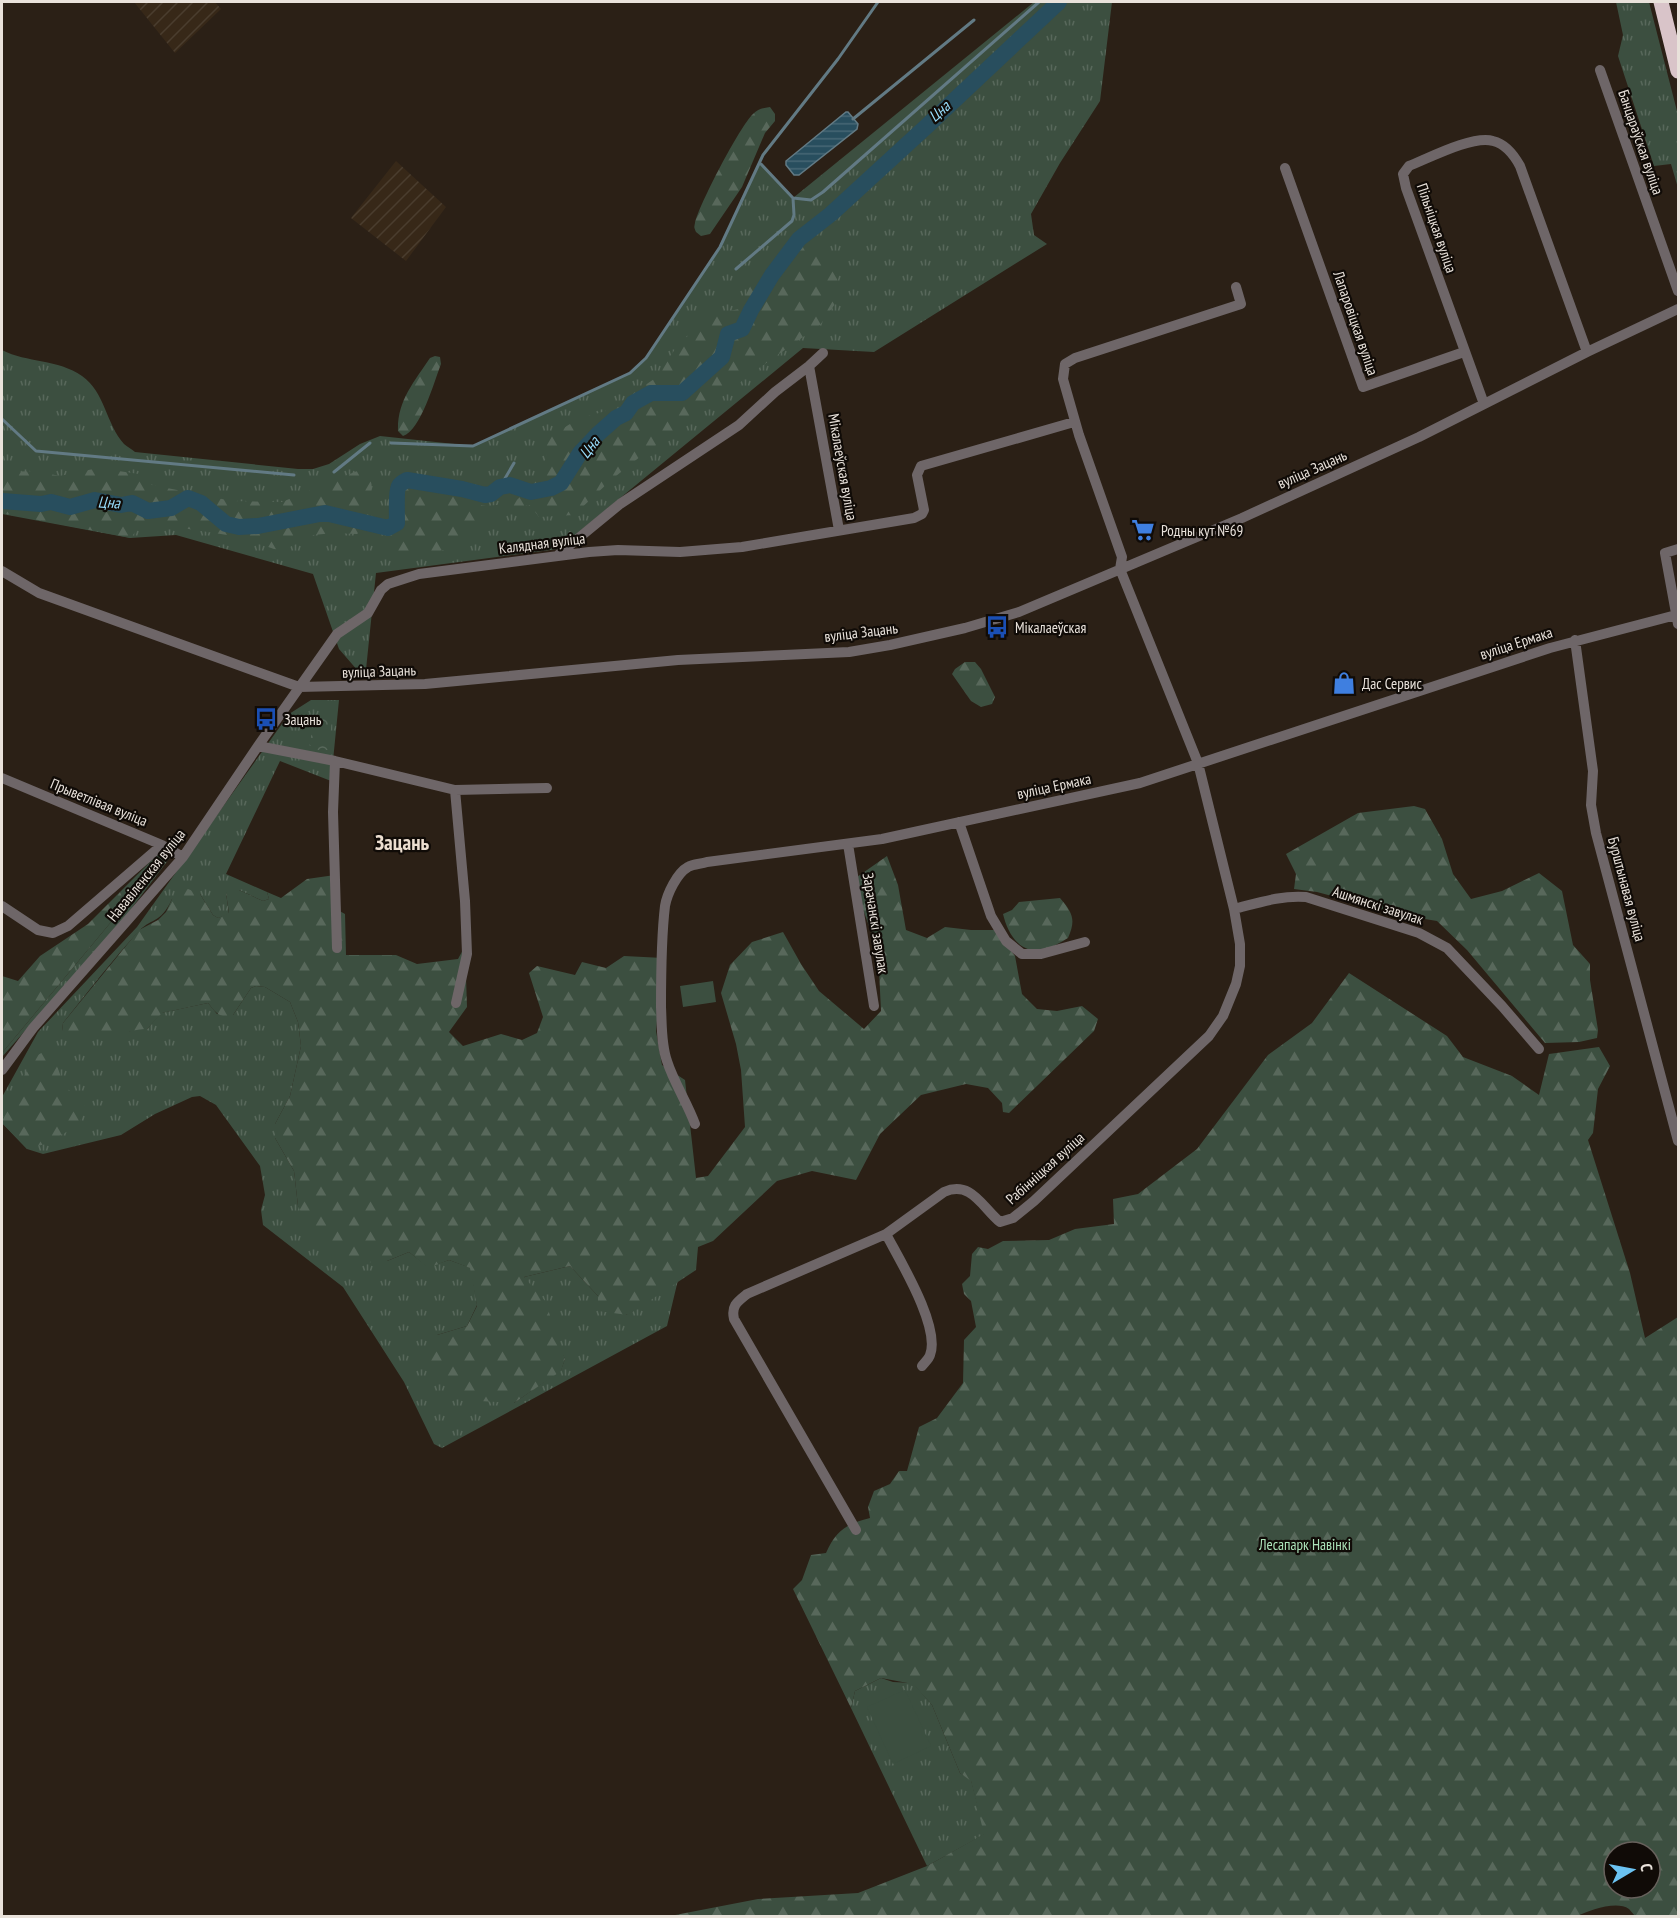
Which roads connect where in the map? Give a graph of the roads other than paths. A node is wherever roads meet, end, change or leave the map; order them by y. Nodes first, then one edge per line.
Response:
1 (1661, 2) edge
2 (1600, 70) dead end
3 (1678, 71) edge
4 (1285, 168) dead end
5 (1236, 287) dead end
6 (1678, 291) edge
7 (1678, 309) edge
8 (1464, 352) junction
9 (1587, 352) junction
10 (823, 353) dead end
11 (809, 366) junction
12 (1484, 404) junction
13 (1074, 422) junction
14 (839, 530) junction
15 (1678, 549) edge
16 (558, 555) junction
17 (1120, 569) junction
18 (2, 571) edge
19 (1677, 620) edge
20 (1575, 640) junction
21 (299, 687) junction
22 (258, 746) junction
23 (335, 761) junction
24 (1198, 763) junction
25 (2, 778) edge
26 (547, 788) dead end
27 (455, 790) junction
28 (959, 822) junction
29 (162, 844) junction
30 (848, 844) junction
31 (183, 856) junction
32 (2, 906) edge
33 (1234, 909) junction
34 (1085, 942) dead end
35 (337, 948) dead end
36 (456, 1003) dead end
37 (874, 1006) dead end
38 (1539, 1049) dead end
39 (2, 1070) edge
40 (1674, 1104) edge
41 (695, 1124) dead end
42 (1678, 1141) edge
43 (886, 1234) junction
44 (922, 1366) dead end
45 (856, 1530) dead end

1 - 3 highway
2 - 6 street, Банцараўская вуліца
4 - 8 street, Лапаровіцкая вуліца
5 - 13 street
7 - 9 street, вуліца Зацань
8 - 9 street, Пільніцкая вуліца
8 - 12 street, Пільніцкая вуліца
9 - 12 street, вуліца Зацань
10 - 11 street
11 - 14 street, Мікалаеўская вуліца
11 - 16 street
12 - 17 street, вуліца Зацань
13 - 14 street, Мікалаеўская вуліца
13 - 17 street
14 - 16 street, Калядная вуліца
15 - 19 street
16 - 21 street, Калядная вуліца
17 - 21 street, вуліца Зацань
17 - 24 street, Рабінніцкая вуліца
18 - 21 street, вуліца Зацань
19 - 20 street, вуліца Ермака
20 - 24 street, вуліца Ермака
20 - 40 street, Бурштынавая вуліца
21 - 22 street, Нававіленская вуліца
22 - 23 street
22 - 31 street, Нававіленская вуліца
23 - 27 street
23 - 35 street
24 - 28 street, вуліца Ермака
24 - 33 street, Рабінніцкая вуліца
25 - 29 street, Прыветлівая вуліца
26 - 27 street
27 - 36 street
28 - 30 street, вуліца Ермака
28 - 34 street
29 - 31 street, Прыветлівая вуліца
29 - 32 street
30 - 37 street, Зарачанскі завулак
30 - 41 street, вуліца Ермака
31 - 39 street, Нававіленская вуліца
33 - 38 street, Ашмянскі завулак
33 - 43 street, Рабінніцкая вуліца
40 - 42 street, Бурштынавая вуліца
43 - 44 street
43 - 45 street, Рабінніцкая вуліца

